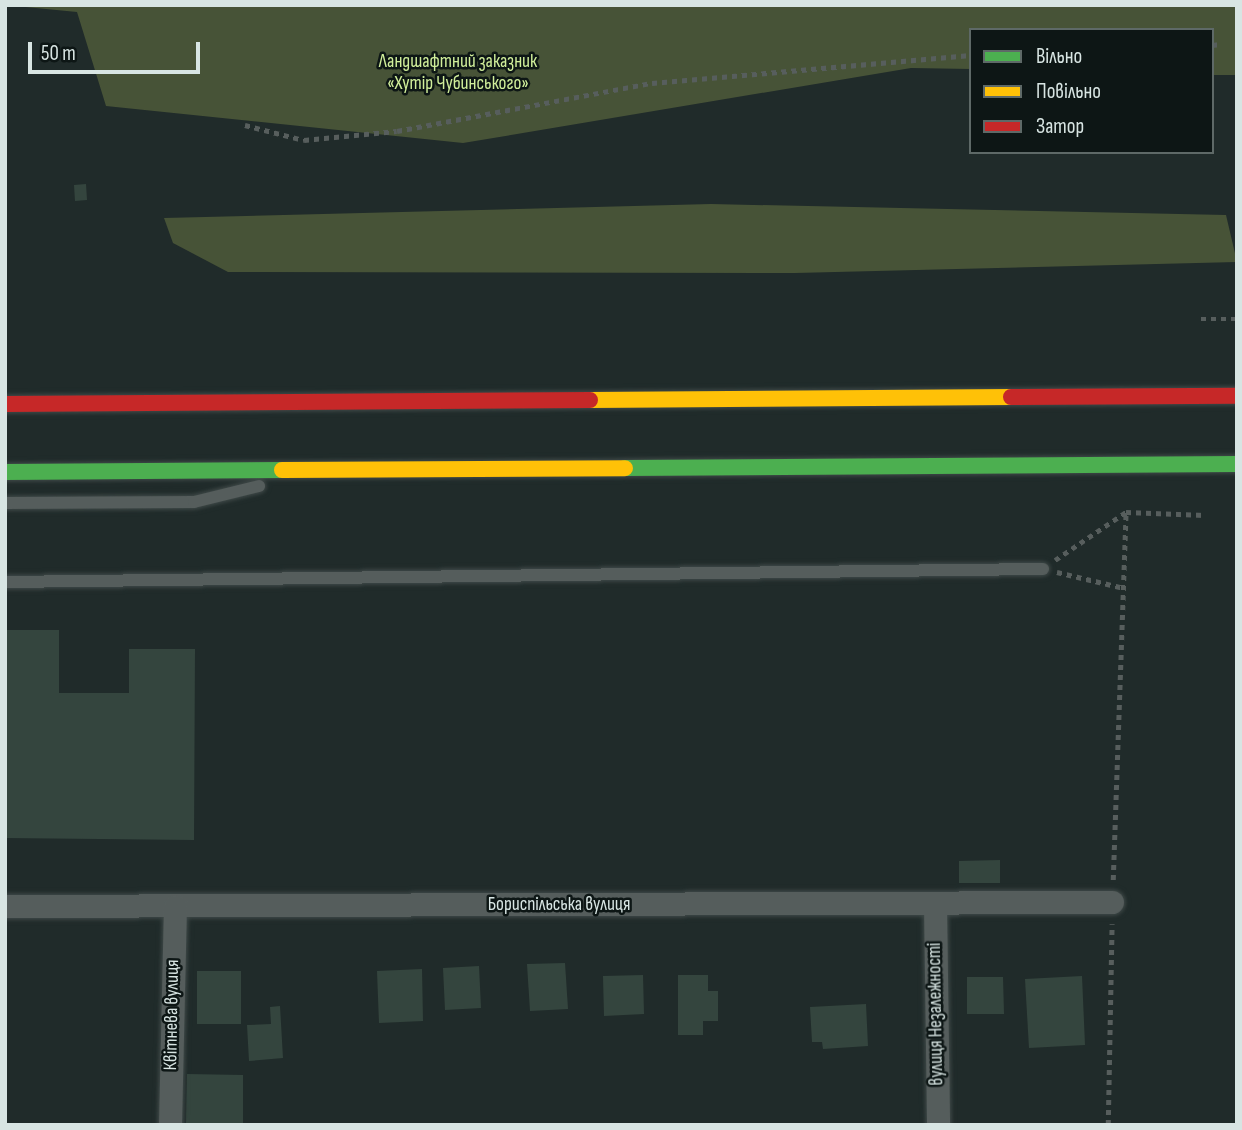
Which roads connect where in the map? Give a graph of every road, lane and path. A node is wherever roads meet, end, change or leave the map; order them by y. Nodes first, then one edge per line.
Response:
1 (1221, 44) dead end
2 (1214, 45) edge
3 (969, 55) edge
4 (245, 125) dead end
5 (1201, 319) dead end
6 (1237, 319) edge
7 (1237, 396) edge
8 (5, 404) edge
9 (1237, 464) edge
10 (285, 470) junction
11 (5, 472) edge
12 (5, 503) edge
13 (1126, 512) junction
14 (1205, 515) dead end
15 (1043, 569) junction
16 (5, 582) edge
17 (1124, 588) junction
18 (1112, 902) junction
19 (935, 904) junction
20 (5, 906) edge
21 (175, 906) junction
22 (170, 1125) edge
23 (938, 1125) edge
24 (1108, 1125) edge

1 - 2 path
3 - 4 path
5 - 6 path
7 - 8 highway
9 - 10 highway
10 - 11 highway
10 - 12 lane
13 - 14 path
13 - 15 path
13 - 17 path
15 - 16 lane
15 - 17 path
17 - 18 path
18 - 19 street, Бориспільська вулиця
18 - 24 path
19 - 21 street, Бориспільська вулиця
19 - 23 street, вулиця Незалежності
20 - 21 street, Бориспільська вулиця
21 - 22 street, Квітнева вулиця

